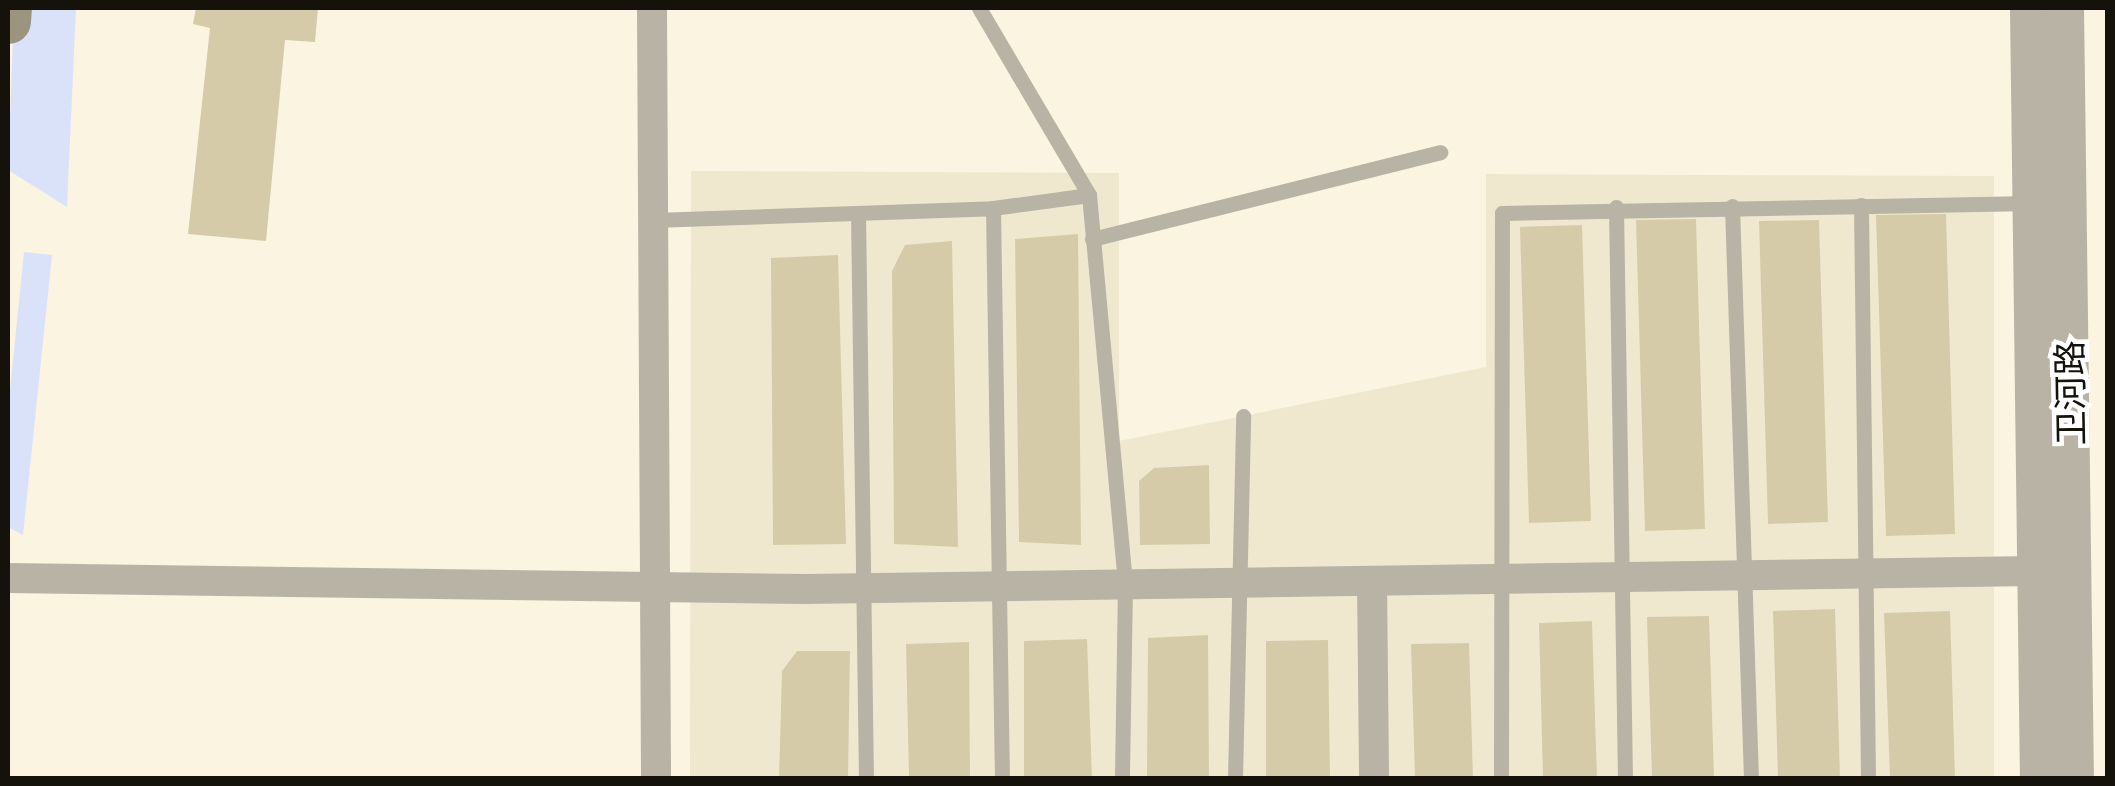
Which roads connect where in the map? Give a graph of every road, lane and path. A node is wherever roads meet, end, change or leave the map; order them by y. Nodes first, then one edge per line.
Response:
1 (9, 8) edge
2 (652, 8) edge
3 (979, 8) edge
4 (2029, 8) edge
5 (2065, 8) edge
6 (8, 21) edge
7 (1440, 152) dead end
8 (1090, 195) junction
9 (2032, 203) junction
10 (1861, 205) junction
11 (1732, 206) junction
12 (1616, 207) junction
13 (994, 208) junction
14 (858, 213) junction
15 (653, 220) junction
16 (1092, 240) junction
17 (1243, 416) dead end
18 (2037, 571) junction
19 (1864, 574) junction
20 (1744, 576) junction
21 (1619, 577) junction
22 (8, 578) edge
23 (1499, 579) junction
24 (1372, 580) junction
25 (1236, 583) junction
26 (1125, 584) junction
27 (999, 586) junction
28 (654, 587) junction
29 (864, 588) junction
30 (656, 778) edge
31 (866, 778) edge
32 (1002, 778) edge
33 (1122, 778) edge
34 (1236, 778) edge
35 (1374, 778) edge
36 (1501, 778) edge
37 (1625, 778) edge
38 (1751, 778) edge
39 (1868, 778) edge
40 (2039, 778) edge
41 (2076, 778) edge

1 - 6 main road
2 - 15 street
3 - 8 lane
4 - 9 street, 卫河路
5 - 41 street, 卫河路
7 - 16 lane
8 - 13 lane
8 - 16 lane
9 - 10 lane
9 - 18 street, 卫河路
10 - 11 lane
10 - 19 lane
11 - 12 lane
11 - 20 lane
12 - 21 lane
12 - 23 lane
13 - 14 lane
13 - 27 lane
14 - 15 lane
14 - 29 lane
15 - 28 street
16 - 26 lane
17 - 25 lane
18 - 19 street
18 - 40 street, 卫河路
19 - 20 street
19 - 39 lane
20 - 21 street
20 - 38 lane
21 - 23 street
21 - 37 lane
22 - 28 street
23 - 24 street
23 - 36 lane
24 - 25 street
24 - 35 street
25 - 26 street
25 - 34 lane
26 - 27 street
26 - 33 lane
27 - 29 street
27 - 32 lane
28 - 29 street
28 - 30 street
29 - 31 lane

